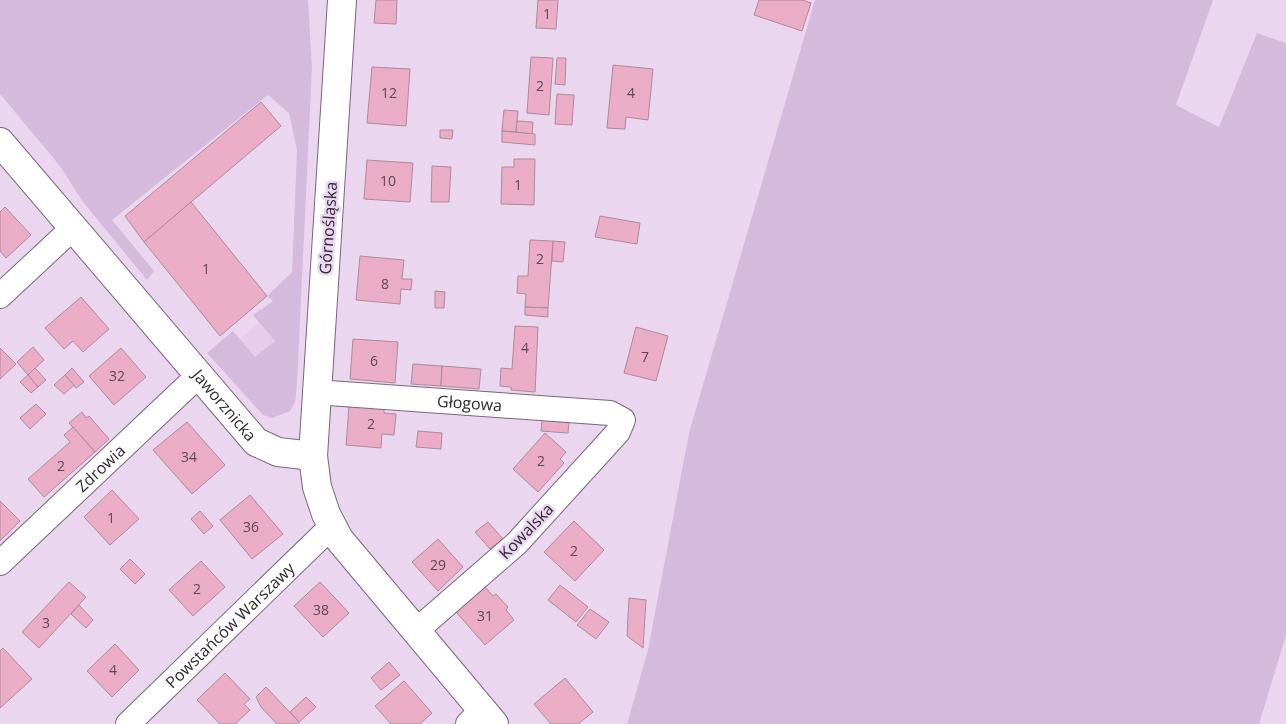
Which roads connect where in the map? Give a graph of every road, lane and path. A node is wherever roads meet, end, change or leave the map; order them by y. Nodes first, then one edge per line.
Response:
1 (342, 0) edge
2 (0, 142) edge
3 (74, 228) junction
4 (0, 296) edge
5 (200, 374) junction
6 (316, 392) junction
7 (623, 420) joint
8 (313, 456) junction
9 (332, 526) junction
10 (0, 563) edge
11 (417, 630) junction
12 (482, 719) edge
13 (128, 724) edge

1 - 6 street, Górnośląska
2 - 3 street, Jaworznicka
3 - 4 street
3 - 5 street, Jaworznicka
5 - 8 street, Jaworznicka
5 - 10 street, Zdrowia
6 - 7 street, Głogowa
6 - 8 street, Górnośląska
7 - 11 street, Kowalska
8 - 9 street
9 - 11 street
9 - 13 street, Powstańców Warszawy
11 - 12 street

